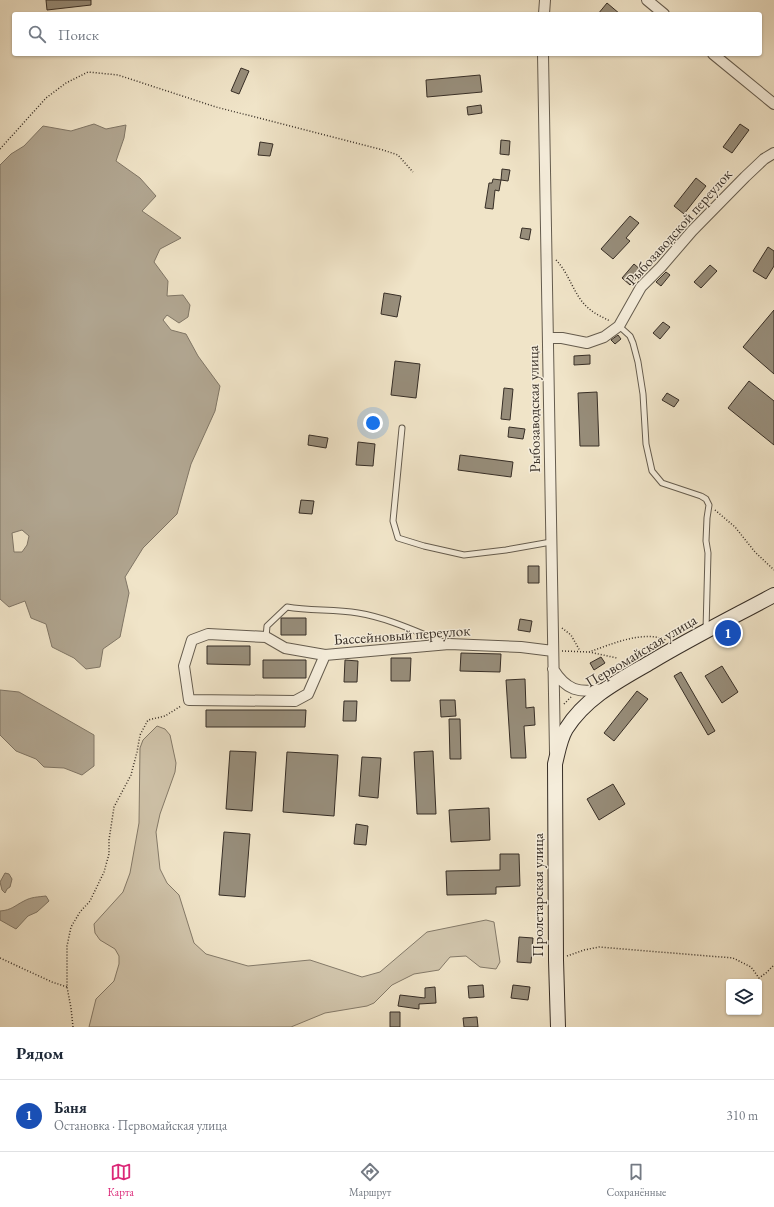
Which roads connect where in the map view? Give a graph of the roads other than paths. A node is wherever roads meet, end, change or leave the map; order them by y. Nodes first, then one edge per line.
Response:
1 (545, 0) edge
2 (647, 0) edge
3 (544, 12) edge
4 (662, 12) edge
5 (543, 56) edge
6 (715, 56) edge
7 (774, 104) edge
8 (774, 153) edge
9 (619, 326) junction
10 (548, 338) junction
11 (402, 428) dead end
12 (551, 542) junction
13 (774, 594) edge
14 (706, 631) junction
15 (266, 636) junction
16 (449, 644) junction
17 (552, 651) junction
18 (326, 655) junction
19 (553, 668) junction
20 (605, 688) junction
21 (555, 764) junction
22 (558, 1027) edge

1 - 3 street
2 - 4 street
5 - 10 street, Рыбозаводская улица
6 - 7 street
8 - 9 street, Рыбозаводской переулок
9 - 10 street, Рыбозаводской переулок
9 - 14 lane
10 - 12 street, Рыбозаводская улица
11 - 12 lane
12 - 17 street, Рыбозаводская улица
13 - 14 street, Первомайская улица
14 - 20 street, Первомайская улица
15 - 16 lane
15 - 18 street, Бассейновый переулок
15 - 18 street, Бассейновый переулок
16 - 17 street, Бассейновый переулок
16 - 18 street, Бассейновый переулок
17 - 19 street, Рыбозаводская улица
19 - 20 street
19 - 21 street, Рыбозаводская улица
20 - 21 street, Первомайская улица
21 - 22 street, Пролетарская улица

